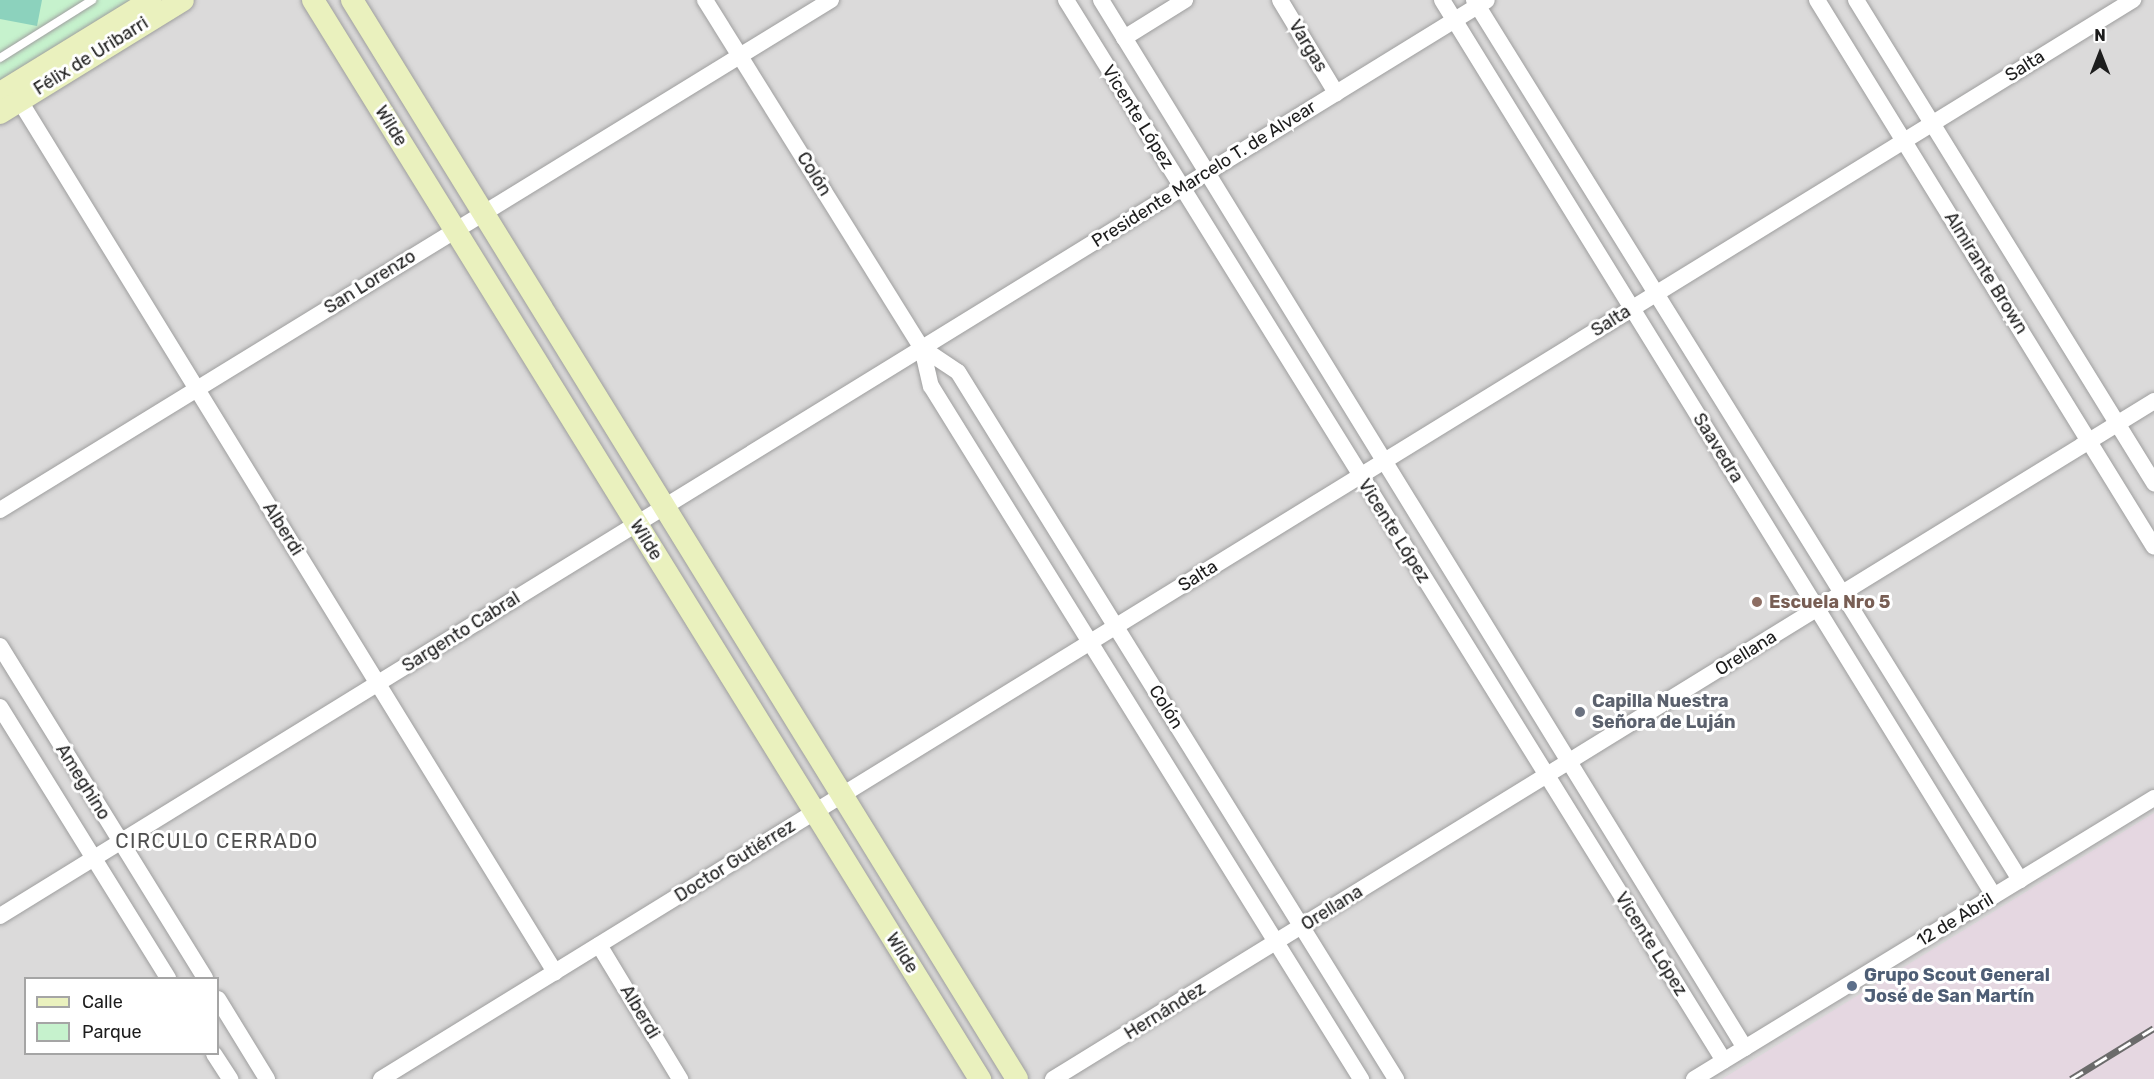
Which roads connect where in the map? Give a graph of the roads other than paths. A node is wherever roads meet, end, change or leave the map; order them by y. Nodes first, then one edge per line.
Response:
1 (92, 0) edge
2 (151, 0) edge
3 (183, 0) edge
4 (313, 0) edge
5 (352, 0) edge
6 (705, 0) edge
7 (831, 0) edge
8 (1066, 0) edge
9 (1101, 0) edge
10 (1185, 0) edge
11 (1280, 0) edge
12 (1442, 0) edge
13 (1817, 0) edge
14 (1856, 0) edge
15 (2133, 0) edge
16 (1479, 2) edge
17 (1454, 20) junction
18 (1124, 38) junction
19 (740, 56) junction
20 (0, 58) edge
21 (1336, 93) junction
22 (10, 94) edge
23 (0, 113) edge
24 (1932, 123) junction
25 (1904, 141) junction
26 (1207, 173) junction
27 (1182, 188) junction
28 (483, 213) junction
29 (455, 230) junction
30 (1656, 294) junction
31 (1632, 309) junction
32 (922, 348) junction
33 (197, 389) junction
34 (2154, 401) edge
35 (2118, 424) junction
36 (2089, 441) junction
37 (1384, 461) junction
38 (1360, 476) junction
39 (2154, 483) edge
40 (665, 507) junction
41 (0, 510) edge
42 (637, 524) junction
43 (2154, 547) edge
44 (1842, 594) junction
45 (1817, 609) junction
46 (1116, 626) junction
47 (1090, 642) junction
48 (0, 646) edge
49 (378, 684) junction
50 (0, 707) edge
51 (1569, 762) junction
52 (1546, 776) junction
53 (842, 795) junction
54 (2154, 798) edge
55 (814, 812) junction
56 (121, 842) junction
57 (94, 859) junction
58 (2020, 880) junction
59 (1994, 896) junction
60 (0, 916) edge
61 (1302, 926) junction
62 (1276, 942) junction
63 (599, 945) junction
64 (555, 972) junction
65 (167, 977) edge
66 (204, 977) edge
67 (219, 1001) edge
68 (1745, 1048) junction
69 (215, 1055) edge
70 (1724, 1061) junction
71 (230, 1079) edge
72 (267, 1079) edge
73 (381, 1079) edge
74 (680, 1079) edge
75 (980, 1079) edge
76 (1017, 1079) edge
77 (1053, 1079) edge
78 (1360, 1079) edge
79 (1396, 1079) edge
80 (1694, 1079) edge

1 - 20 lane
2 - 22 street, Félix de Uribarri
3 - 22 street, Félix de Uribarri
4 - 29 street, Wilde
5 - 28 street, Wilde
6 - 19 street, Colón
7 - 19 street, San Lorenzo
8 - 27 street, Vicente López
9 - 18 street, Vicente López
10 - 18 street
11 - 21 street, Vargas
12 - 17 street, Saavedra
13 - 25 street, Almirante Brown
14 - 24 street, Almirante Brown
15 - 24 street, Salta
16 - 17 street, Presidente Marcelo T. de Alvear
16 - 30 street, Saavedra
17 - 21 street, Presidente Marcelo T. de Alvear
17 - 31 street, Saavedra
18 - 26 street, Vicente López
19 - 28 street, San Lorenzo
19 - 32 street, Colón
21 - 26 street, Presidente Marcelo T. de Alvear
22 - 23 street, Félix de Uribarri
22 - 33 street, Alberdi
24 - 25 street, Salta
24 - 35 street, Almirante Brown
25 - 30 street, Salta
25 - 36 street, Almirante Brown
26 - 27 street, Presidente Marcelo T. de Alvear
26 - 37 street, Vicente López
27 - 32 street, Presidente Marcelo T. de Alvear
27 - 38 street, Vicente López
28 - 29 street, San Lorenzo
28 - 40 street, Wilde
29 - 33 street, San Lorenzo
29 - 42 street, Wilde
30 - 31 street, Salta
30 - 44 street, Saavedra
31 - 37 street, Salta
31 - 45 street, Saavedra
32 - 40 street, Sargento Cabral
32 - 46 street, Colón
32 - 47 street, Colón
33 - 41 street, San Lorenzo
33 - 49 street, Alberdi
34 - 35 street, Orellana
35 - 36 street, Orellana
35 - 39 street, Almirante Brown
36 - 43 street, Almirante Brown
36 - 44 street, Orellana
37 - 38 street, Salta
37 - 51 street, Vicente López
38 - 46 street, Salta
38 - 52 street, Vicente López
40 - 42 street, Sargento Cabral
40 - 53 street, Wilde
42 - 49 street, Sargento Cabral
42 - 55 street, Wilde
44 - 45 street, Orellana
44 - 58 street, Saavedra
45 - 51 street, Orellana
45 - 59 street, Saavedra
46 - 47 street, Salta
46 - 61 street, Colón
47 - 53 street, Doctor Gutiérrez
47 - 62 street, Colón
48 - 56 street, Ameghino
49 - 56 street, Sargento Cabral
49 - 64 street, Alberdi
50 - 57 street, Ameghino
51 - 52 street, Orellana
51 - 68 street, Vicente López
52 - 61 street, Orellana
52 - 70 street, Vicente López
53 - 55 street, Doctor Gutiérrez
53 - 76 street, Wilde
54 - 58 street, 12 de Abril
55 - 63 street, Doctor Gutiérrez
55 - 75 street, Wilde
56 - 57 street, Sargento Cabral
56 - 66 street, Ameghino
57 - 60 street, Sargento Cabral
57 - 65 street, Ameghino
58 - 59 street, 12 de Abril
59 - 68 street, 12 de Abril
61 - 62 street, Orellana
61 - 79 street, Colón
62 - 77 street, Hernández
62 - 78 street, Colón
63 - 64 street, Doctor Gutiérrez
63 - 74 street, Alberdi
64 - 73 street, Doctor Gutiérrez
67 - 72 street
68 - 70 street, 12 de Abril
69 - 71 street
70 - 80 street, 12 de Abril

